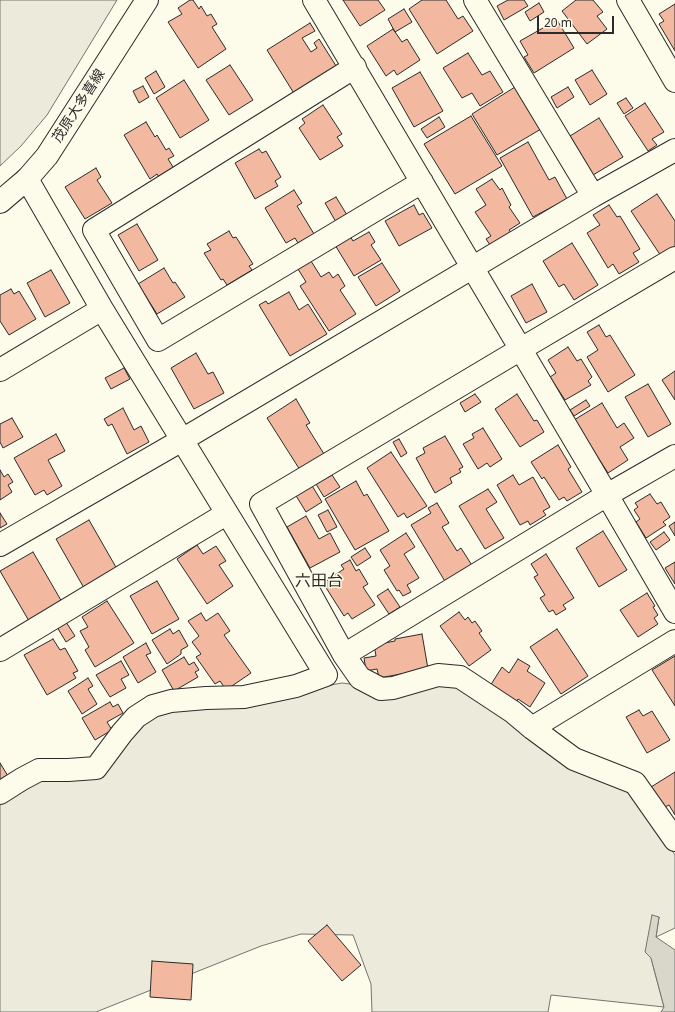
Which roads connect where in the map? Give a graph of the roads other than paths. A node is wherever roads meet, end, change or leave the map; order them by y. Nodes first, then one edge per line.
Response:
1 (147, 0) edge
2 (314, 0) edge
3 (476, 0) edge
4 (628, 0) edge
5 (355, 68) junction
6 (675, 81) edge
7 (675, 150) edge
8 (27, 179) junction
9 (422, 182) junction
10 (593, 196) junction
11 (0, 202) edge
12 (675, 258) edge
13 (473, 268) junction
14 (102, 310) junction
15 (520, 349) junction
16 (0, 370) edge
17 (182, 440) junction
18 (675, 456) edge
19 (607, 495) junction
20 (226, 514) junction
21 (0, 546) edge
22 (675, 612) edge
23 (675, 641) edge
24 (0, 650) edge
25 (344, 655) junction
26 (532, 728) junction
27 (0, 793) edge
28 (675, 840) edge

1 - 8 street, 茂原大多喜線
2 - 5 street
3 - 10 street
4 - 6 street
5 - 9 street
5 - 9 street
7 - 10 street
8 - 11 street, 茂原大多喜線
8 - 14 street
9 - 13 street
10 - 13 street
12 - 15 street
13 - 15 street
13 - 17 street
14 - 16 street
14 - 17 street
15 - 19 street
15 - 25 street
17 - 20 street
17 - 21 street
18 - 19 street
19 - 22 street
19 - 25 street
20 - 24 street
20 - 27 street
23 - 26 street
25 - 26 street
26 - 28 street

